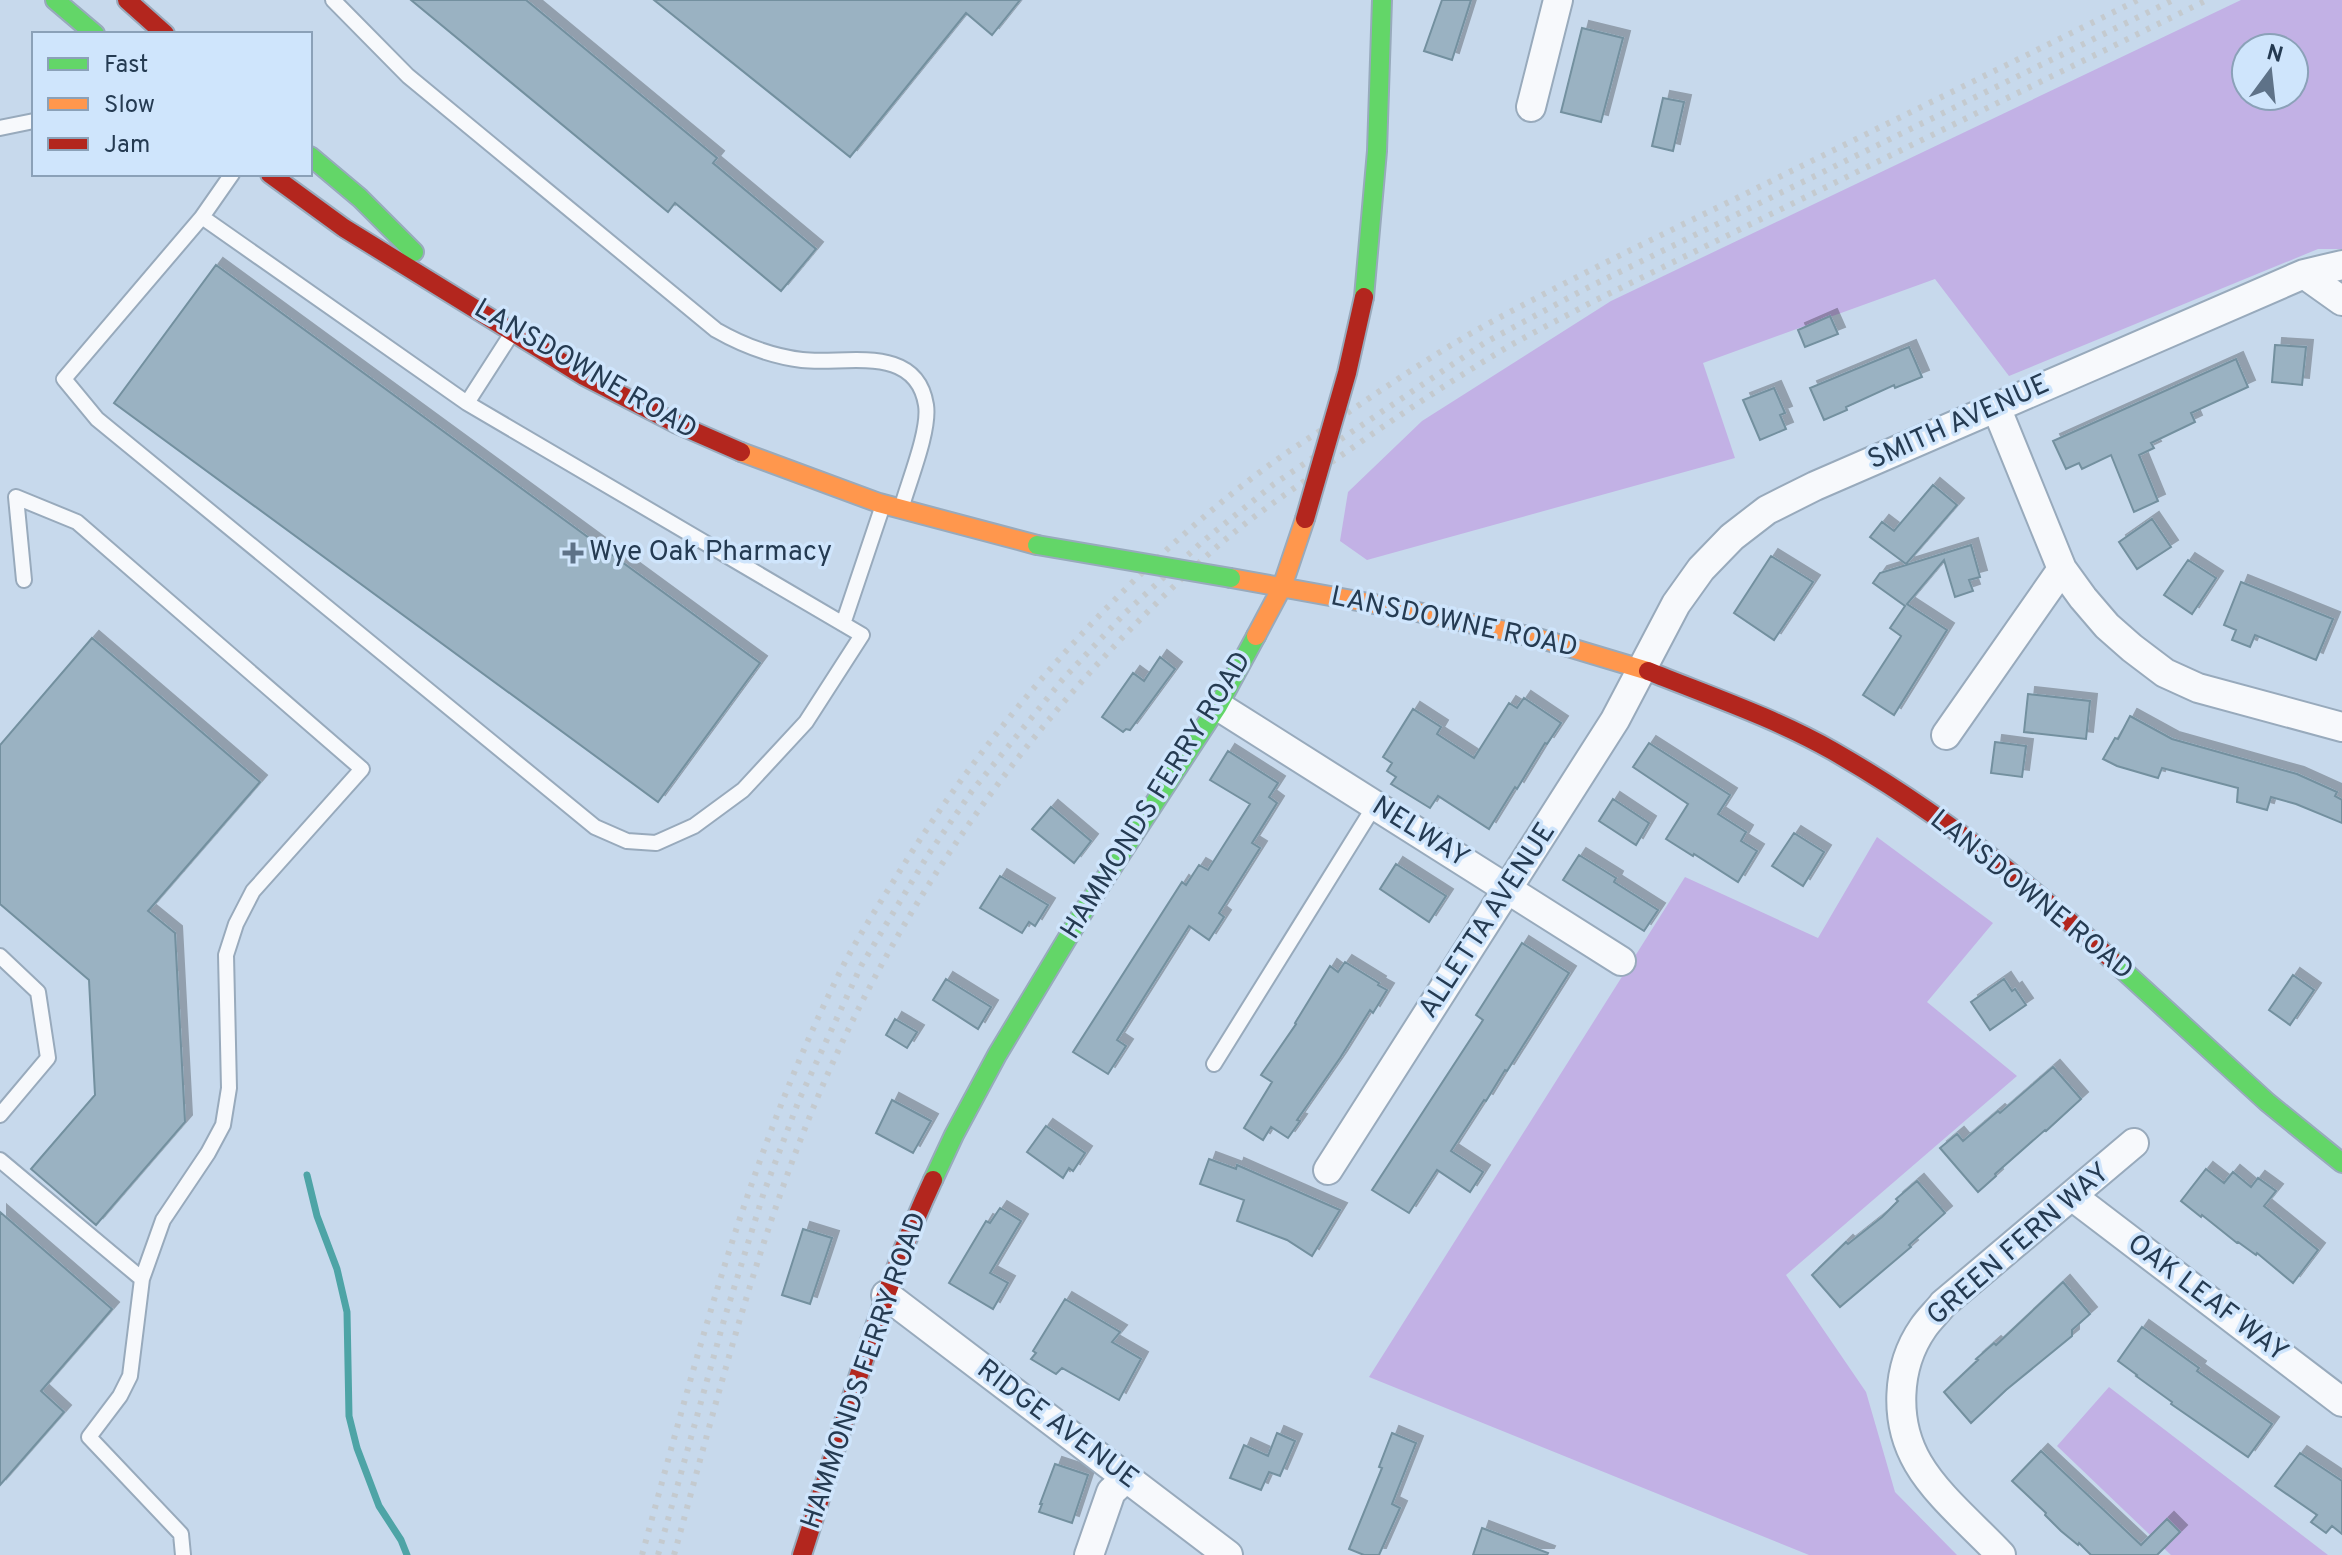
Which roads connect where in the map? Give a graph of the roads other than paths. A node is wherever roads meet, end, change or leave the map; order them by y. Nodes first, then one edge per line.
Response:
1 (55, 0) edge
2 (127, 0) edge
3 (333, 0) edge
4 (1382, 0) edge
5 (1558, 0) edge
6 (93, 32) edge
7 (161, 32) edge
8 (1531, 107) dead end
9 (32, 121) edge
10 (0, 128) edge
11 (312, 158) edge
12 (231, 176) edge
13 (273, 176) edge
14 (202, 217) junction
15 (2342, 265) edge
16 (2304, 274) junction
17 (459, 297) junction
18 (2342, 301) edge
19 (512, 333) junction
20 (467, 403) junction
21 (1996, 407) junction
22 (892, 508) junction
23 (2062, 569) junction
24 (24, 580) dead end
25 (1282, 587) junction
26 (843, 624) junction
27 (1641, 668) junction
28 (1218, 706) junction
29 (2342, 727) edge
30 (1946, 735) dead end
31 (1375, 805) junction
32 (1509, 890) junction
33 (0, 956) edge
34 (1621, 961) dead end
35 (1214, 1064) dead end
36 (0, 1115) edge
37 (2134, 1143) dead end
38 (0, 1160) edge
39 (2342, 1163) edge
40 (1328, 1170) dead end
41 (2072, 1196) junction
42 (142, 1279) junction
43 (886, 1295) junction
44 (2342, 1402) edge
45 (1126, 1478) junction
46 (183, 1555) edge
47 (802, 1555) edge
48 (1089, 1555) edge
49 (1228, 1555) edge
50 (2001, 1555) edge

1 - 6 street
2 - 7 street
3 - 22 lane
4 - 25 street, HAMMONDS FERRY ROAD, bridge
5 - 8 street
9 - 10 lane
11 - 17 street, LANSDOWNE ROAD
12 - 14 lane
13 - 17 street, LANSDOWNE ROAD
14 - 20 lane
14 - 26 lane
15 - 16 street, SMITH AVENUE
16 - 18 street
16 - 21 street, SMITH AVENUE
17 - 19 street, LANSDOWNE ROAD
19 - 20 lane
19 - 22 street, LANSDOWNE ROAD
20 - 26 lane
21 - 23 street
21 - 27 street, SMITH AVENUE
22 - 25 street, LANSDOWNE ROAD, bridge
22 - 26 lane
23 - 29 street
23 - 30 street
24 - 42 lane
25 - 27 street, LANSDOWNE ROAD
25 - 28 street, HAMMONDS FERRY ROAD
27 - 32 street, ALLETTA AVENUE
27 - 39 street, LANSDOWNE ROAD
28 - 31 street, NELWAY
28 - 43 street, HAMMONDS FERRY ROAD
31 - 32 street, NELWAY
31 - 35 lane
32 - 34 street, NELWAY
32 - 40 street, ALLETTA AVENUE
33 - 36 lane
37 - 41 street, GREEN FERN WAY
38 - 42 lane
41 - 44 street, OAK LEAF WAY
41 - 50 street, GREEN FERN WAY
42 - 46 lane
43 - 45 street, RIDGE AVENUE
43 - 47 street, HAMMONDS FERRY ROAD
45 - 48 street
45 - 49 street, RIDGE AVENUE

